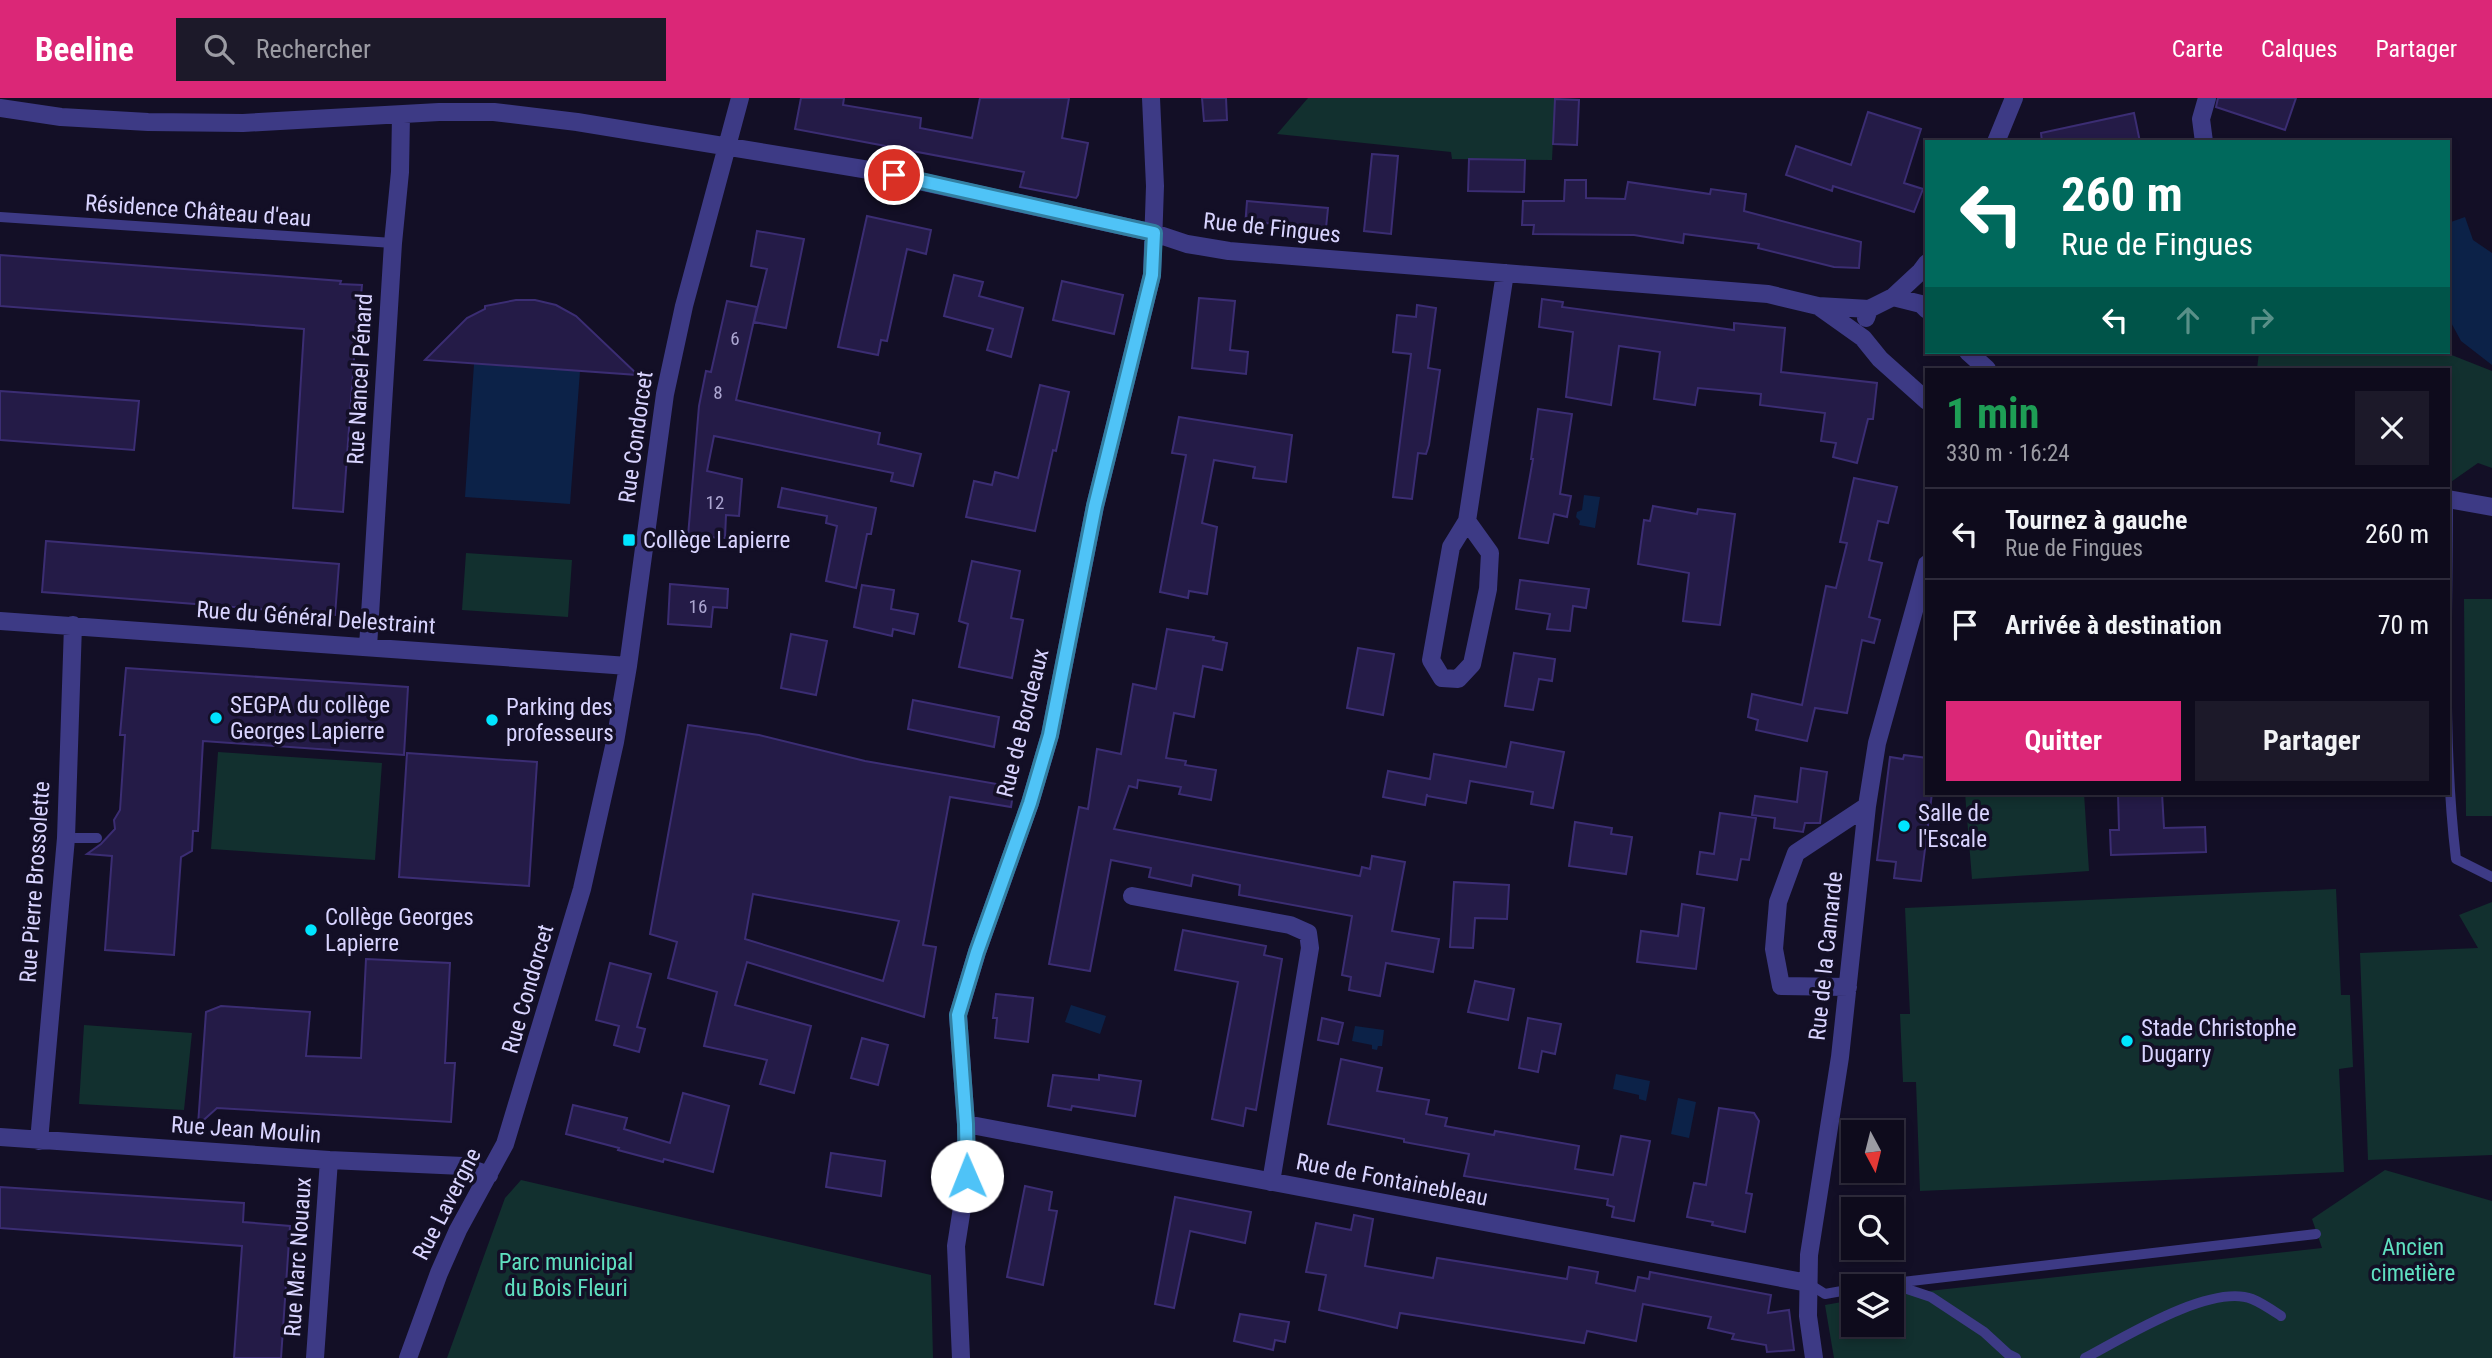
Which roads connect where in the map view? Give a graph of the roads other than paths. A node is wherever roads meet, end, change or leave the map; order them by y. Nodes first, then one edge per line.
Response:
1 (740, 98) edge
2 (1151, 98) edge
3 (2014, 98) edge
4 (2207, 98) edge
5 (0, 108) edge
6 (401, 115) junction
7 (1997, 140) edge
8 (2204, 140) edge
9 (729, 147) junction
10 (0, 217) edge
11 (1154, 233) junction
12 (393, 243) junction
13 (1924, 267) edge
14 (1505, 273) junction
15 (1893, 297) junction
16 (1818, 306) junction
17 (1924, 307) edge
18 (1869, 309) junction
19 (1863, 338) junction
20 (1970, 354) edge
21 (1986, 368) edge
22 (1925, 399) edge
23 (2450, 499) edge
24 (2492, 507) edge
25 (1467, 520) junction
26 (1925, 571) edge
27 (0, 621) edge
28 (73, 625) junction
29 (368, 646) junction
30 (628, 666) junction
31 (2450, 778) edge
32 (1867, 806) junction
33 (66, 838) junction
34 (97, 838) dead end
35 (2492, 877) edge
36 (1132, 896) dead end
37 (1848, 987) junction
38 (529, 1072) joint
39 (966, 1124) junction
40 (0, 1137) edge
41 (39, 1141) junction
42 (329, 1160) junction
43 (489, 1175) junction
44 (1271, 1182) junction
45 (2316, 1234) dead end
46 (1904, 1281) edge
47 (1808, 1283) junction
48 (1904, 1288) edge
49 (1841, 1291) edge
50 (2281, 1315) dead end
51 (315, 1358) edge
52 (408, 1358) edge
53 (961, 1358) edge
54 (1814, 1358) edge
55 (2016, 1358) edge
56 (2085, 1358) edge

1 - 9 street, Rue Condorcet
2 - 11 street, Rue de Bordeaux
3 - 7 street
4 - 8 street
5 - 6 street, Rue de Fingues
6 - 9 street, Rue de Fingues
6 - 12 street, Rue Nancel Pénard
9 - 11 street, Rue de Fingues
9 - 30 street, Rue Condorcet
10 - 12 lane, Résidence Château d'eau
11 - 14 street, Rue de Fingues
11 - 39 street, Rue de Bordeaux
12 - 29 street, Rue Nancel Pénard
13 - 15 street
13 - 17 street
14 - 16 street, Rue de Fingues
14 - 25 street
15 - 17 street
15 - 18 street
16 - 18 street, Rue de Fingues
16 - 19 street, Rue de Fingues
18 - 19 street
19 - 22 street, Rue de Fingues
20 - 21 street
23 - 24 street
25 - 25 street
26 - 32 street, Rue de la Camarde
27 - 28 street, Rue du Général Delestraint
28 - 29 street, Rue du Général Delestraint
28 - 33 street, Rue Pierre Brossolette
29 - 30 street, Rue du Général Delestraint
30 - 38 street, Rue Condorcet
31 - 35 lane
32 - 37 street, Rue de la Camarde
32 - 37 street
33 - 34 lane
33 - 41 street, Rue Pierre Brossolette
36 - 44 street
37 - 47 street, Rue de la Camarde
38 - 43 street, Rue Lavergne
39 - 44 street, Rue de Fontainebleau
39 - 53 street, Rue de Bordeaux
40 - 41 street, Rue Jean Moulin
41 - 42 street, Rue Jean Moulin
42 - 43 street, Rue Jean Moulin
42 - 51 street, Rue Marc Nouaux
43 - 52 street, Rue Lavergne
44 - 47 street, Rue de Fontainebleau
45 - 46 lane
47 - 49 lane
47 - 54 street, Rue de la Camarde
48 - 55 lane
50 - 56 lane

